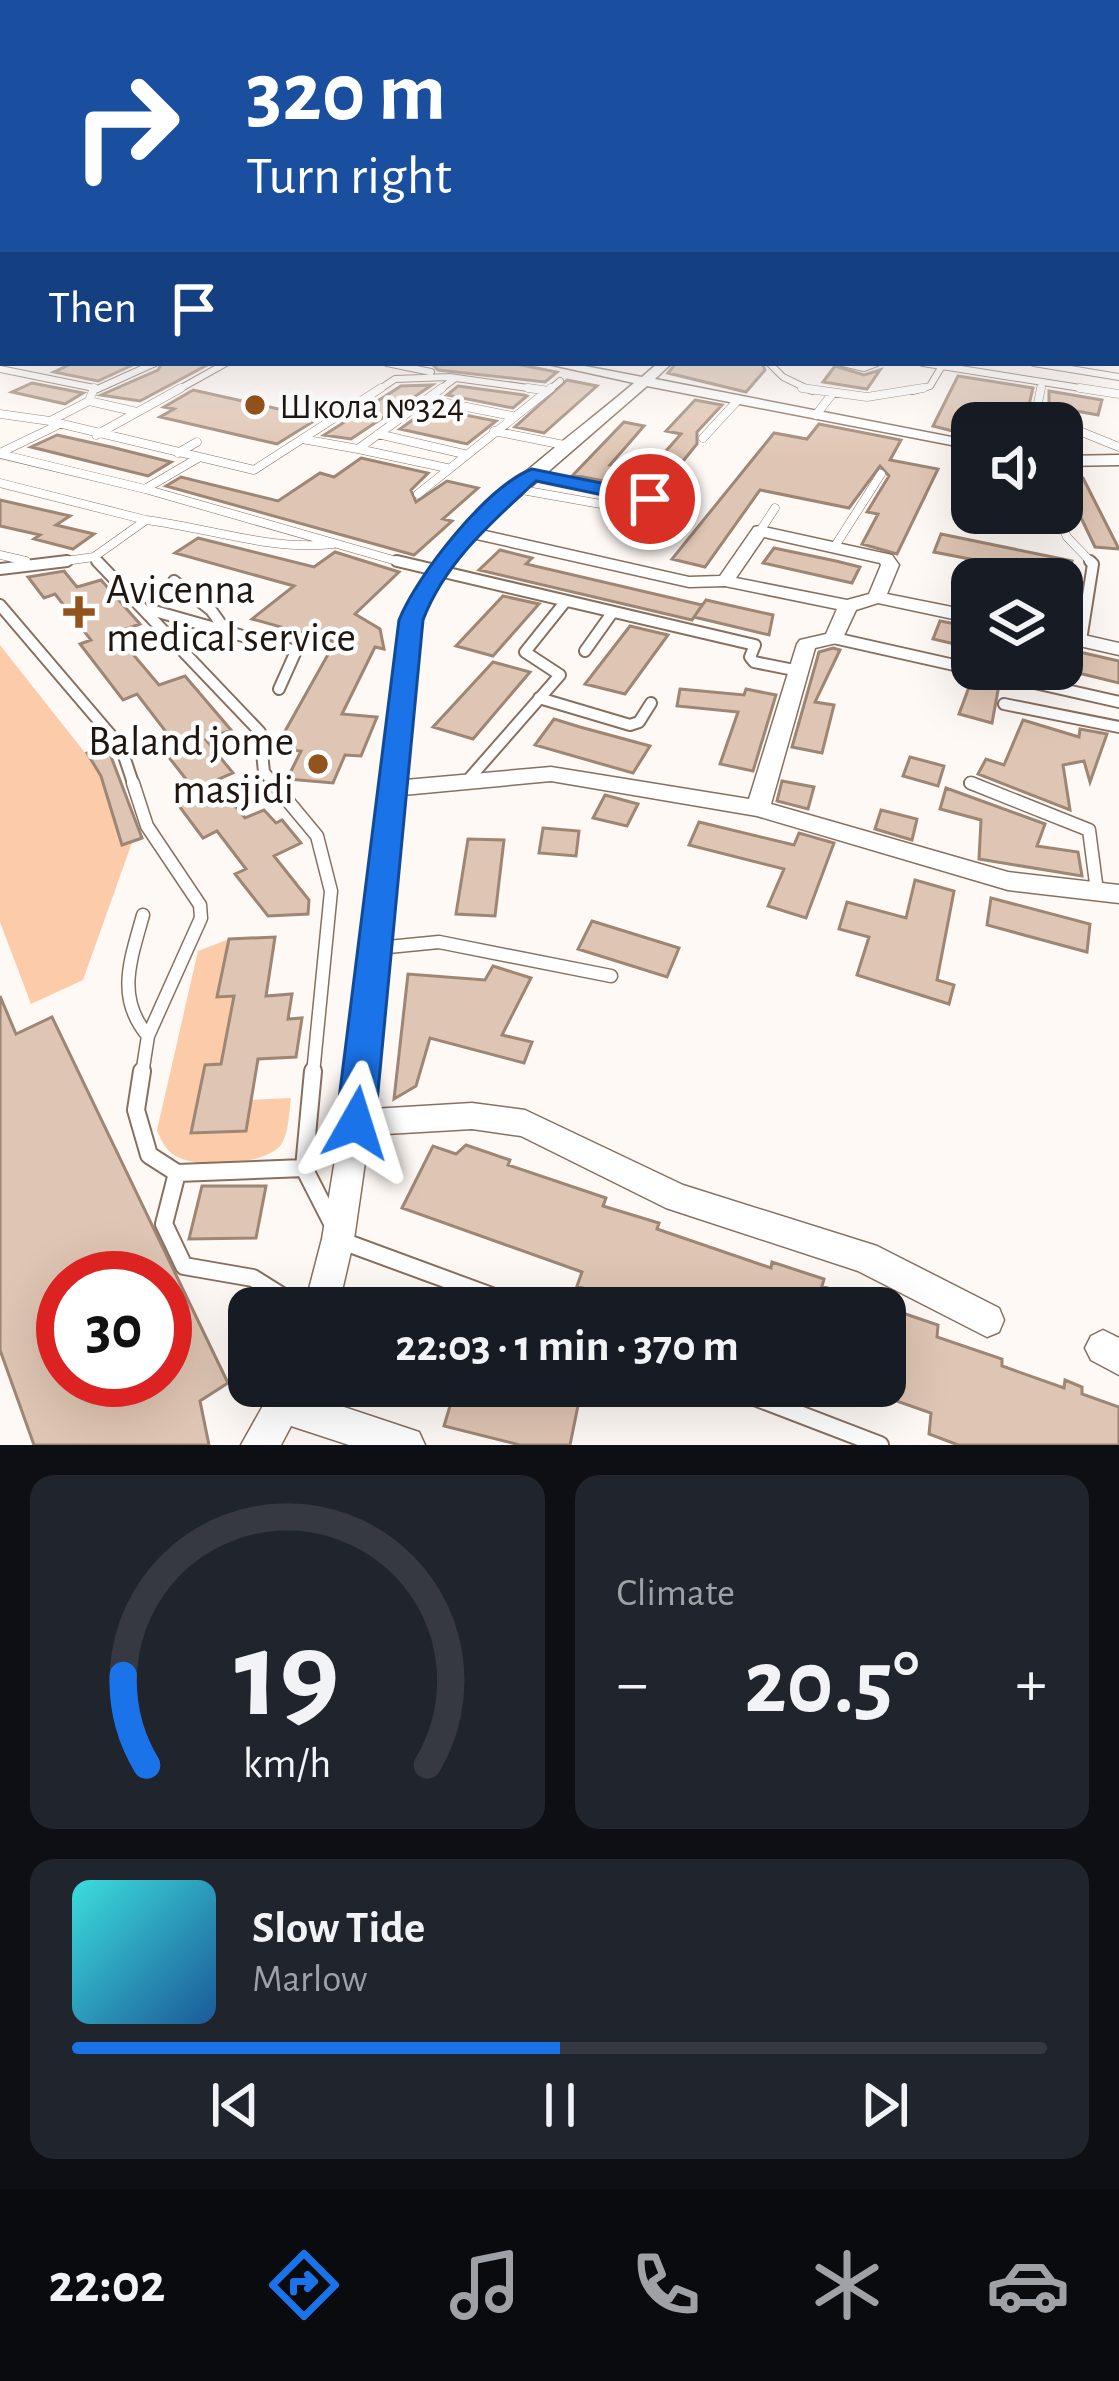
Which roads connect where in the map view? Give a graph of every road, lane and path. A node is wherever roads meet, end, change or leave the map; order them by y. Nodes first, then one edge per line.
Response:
1 (148, 366) edge
2 (221, 366) edge
3 (400, 366) edge
4 (564, 366) edge
5 (663, 366) edge
6 (772, 366) edge
7 (942, 366) joint
8 (1054, 366) edge
9 (0, 369) edge
10 (1119, 376) edge
11 (452, 378) junction
12 (560, 381) dead end
13 (640, 381) junction
14 (1042, 382) junction
15 (94, 388) junction
16 (543, 390) junction
17 (832, 394) junction
18 (1119, 394) edge
19 (427, 398) junction
20 (89, 400) junction
21 (738, 400) junction
22 (1036, 402) edge
23 (137, 412) junction
24 (0, 414) edge
25 (816, 415) junction
26 (512, 416) junction
27 (53, 423) junction
28 (494, 431) junction
29 (1083, 432) edge
30 (378, 434) junction
31 (96, 435) junction
32 (703, 438) dead end
33 (302, 439) junction
34 (951, 441) edge
35 (197, 442) dead end
36 (564, 445) junction
37 (1119, 447) edge
38 (358, 449) junction
39 (0, 453) edge
40 (178, 453) junction
41 (464, 454) junction
42 (198, 458) junction
43 (1083, 460) edge
44 (1119, 460) edge
45 (447, 468) junction
46 (881, 474) dead end
47 (524, 482) junction
48 (0, 483) edge
49 (692, 483) dead end
50 (145, 489) junction
51 (418, 494) dead end
52 (650, 499) junction
53 (775, 508) dead end
54 (146, 520) junction
55 (760, 531) junction
56 (468, 532) junction
57 (1065, 534) edge
58 (336, 544) junction
59 (835, 546) junction
60 (0, 555) edge
61 (94, 557) junction
62 (34, 562) junction
63 (0, 569) edge
64 (436, 571) junction
65 (174, 580) dead end
66 (725, 580) junction
67 (877, 597) junction
68 (1083, 601) edge
69 (565, 602) junction
70 (0, 604) edge
71 (848, 606) junction
72 (148, 609) junction
73 (612, 613) junction
74 (951, 613) edge
75 (226, 631) junction
76 (834, 638) junction
77 (1083, 641) edge
78 (1119, 649) edge
79 (585, 651) dead end
80 (951, 664) edge
81 (799, 671) junction
82 (279, 689) dead end
83 (1066, 690) edge
84 (539, 698) junction
85 (1119, 702) edge
86 (651, 703) dead end
87 (1004, 704) dead end
88 (1119, 727) edge
89 (468, 779) junction
90 (970, 783) dead end
91 (392, 789) junction
92 (758, 808) junction
93 (1108, 892) edge
94 (143, 915) dead end
95 (375, 948) junction
96 (611, 976) dead end
97 (148, 1036) junction
98 (356, 1123) junction
99 (304, 1168) junction
100 (177, 1173) junction
101 (338, 1240) junction
102 (268, 1287) edge
103 (326, 1287) edge
104 (467, 1287) edge
105 (987, 1320) dead end
106 (282, 1407) edge
107 (315, 1407) edge
108 (781, 1407) edge
109 (260, 1445) edge
110 (406, 1445) edge
111 (880, 1445) edge

1 - 15 lane
2 - 23 lane
3 - 11 lane
4 - 13 street
5 - 13 street
6 - 17 lane
7 - 14 lane
7 - 17 lane
8 - 10 lane
9 - 15 lane
11 - 16 lane
11 - 19 lane
11 - 33 lane
12 - 16 lane
13 - 21 street
13 - 36 street
14 - 18 lane
14 - 22 lane
15 - 20 lane
16 - 26 lane
17 - 25 lane
19 - 26 lane
19 - 30 lane
20 - 23 lane
20 - 27 lane
21 - 25 street
21 - 32 lane
23 - 31 lane
24 - 27 lane
25 - 34 street
26 - 28 lane
27 - 31 lane
27 - 39 lane
28 - 36 lane
28 - 41 lane
29 - 37 lane
30 - 38 lane
30 - 41 lane
31 - 40 lane
33 - 38 lane
33 - 42 lane
35 - 40 lane
36 - 47 street
38 - 45 lane
39 - 50 lane
40 - 42 lane
41 - 45 lane
42 - 50 lane
43 - 44 street
45 - 51 lane
46 - 59 lane
47 - 52 lane
47 - 52 lane
47 - 56 street
48 - 54 lane
49 - 52 lane
50 - 58 lane
53 - 55 lane
54 - 58 lane
54 - 61 lane
55 - 59 street
55 - 66 street
56 - 64 street
56 - 66 street
57 - 68 lane
58 - 64 lane
59 - 67 street
60 - 62 lane
61 - 62 lane
61 - 72 lane
62 - 63 lane
64 - 69 lane
64 - 91 street
65 - 75 lane
66 - 71 street
67 - 71 street
67 - 74 street
69 - 73 lane
69 - 84 lane
70 - 97 lane
71 - 76 street
72 - 75 lane
72 - 99 lane
73 - 79 lane
73 - 81 lane
75 - 82 lane
76 - 80 lane
76 - 81 street
77 - 78 street
81 - 92 street
83 - 85 lane
84 - 86 lane
84 - 89 lane
87 - 88 lane
89 - 91 street
89 - 92 street
90 - 93 lane
91 - 95 street
92 - 93 street
94 - 97 lane
95 - 96 lane
95 - 98 street
97 - 100 lane
98 - 101 street
98 - 105 street
99 - 100 lane
99 - 101 lane
100 - 102 lane
101 - 103 street
101 - 104 lane
106 - 109 street
107 - 110 street
108 - 111 lane

